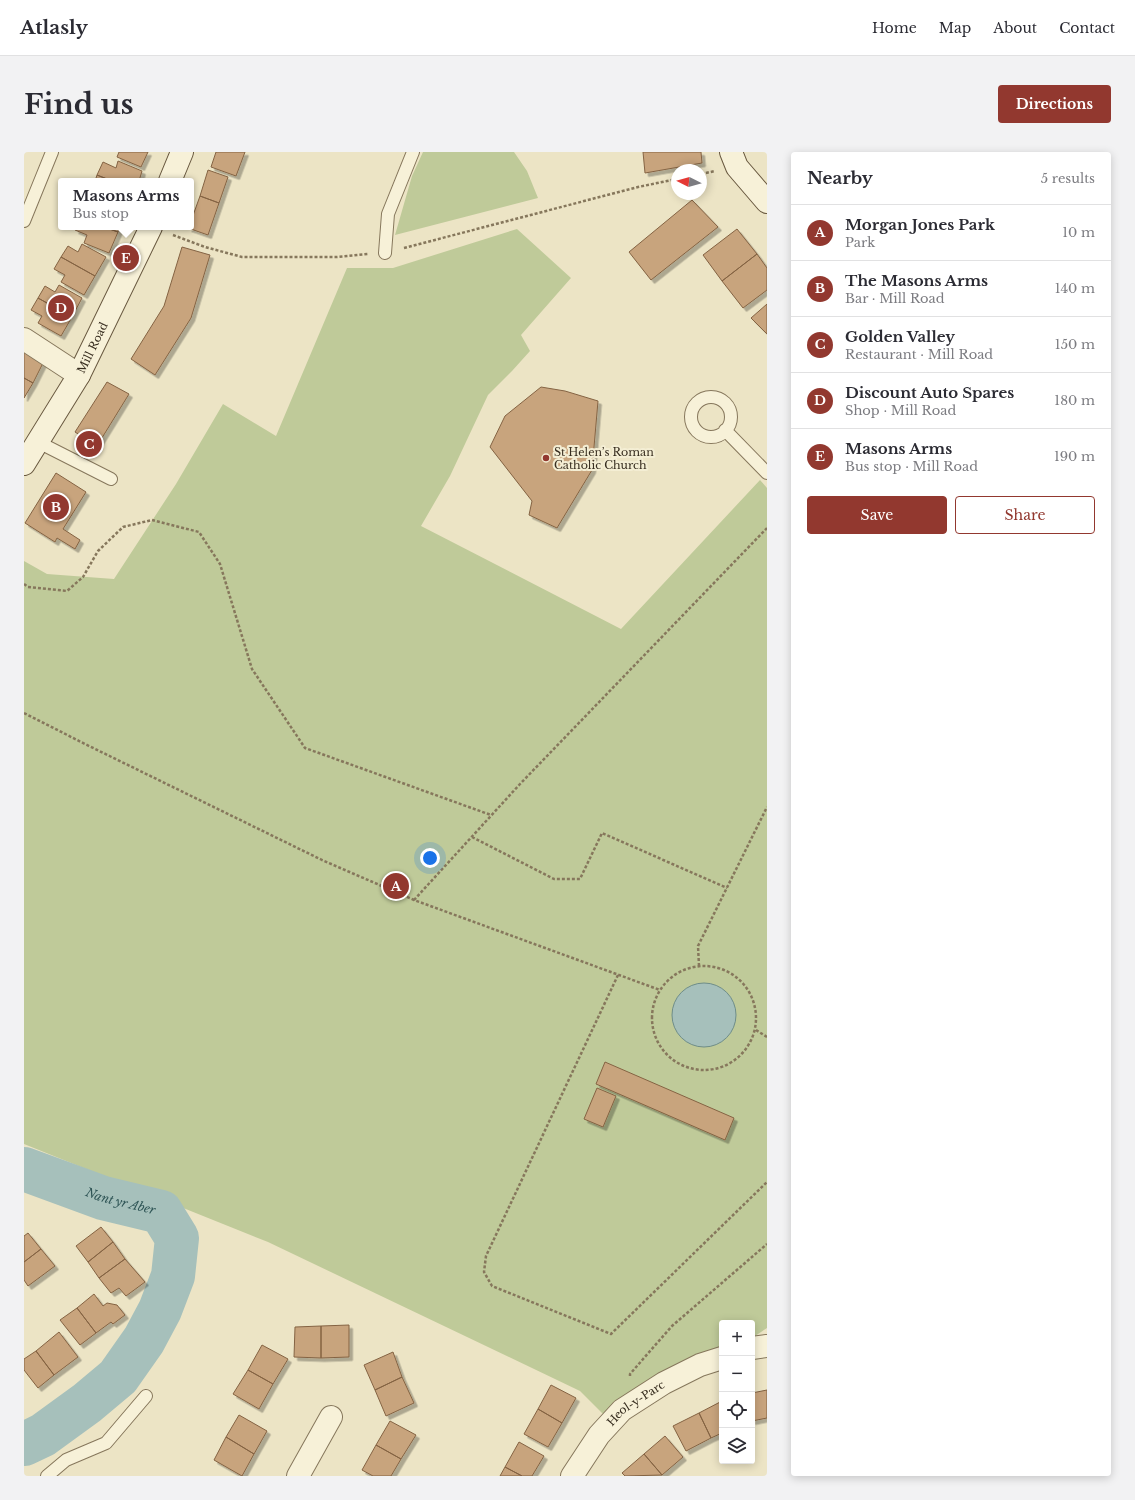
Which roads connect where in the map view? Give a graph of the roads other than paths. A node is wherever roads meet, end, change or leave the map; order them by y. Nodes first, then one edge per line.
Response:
1 (52, 152) edge
2 (182, 152) edge
3 (413, 152) edge
4 (731, 152) edge
5 (171, 178) edge
6 (767, 202) edge
7 (24, 221) edge
8 (150, 230) edge
9 (386, 253) road end
10 (24, 339) edge
11 (79, 375) junction
12 (726, 430) dead end
13 (38, 442) junction
14 (24, 464) edge
15 (767, 473) edge
16 (111, 479) dead end
17 (767, 1346) edge
18 (755, 1348) edge
19 (719, 1359) edge
20 (146, 1396) dead end
21 (332, 1417) dead end
22 (47, 1476) edge
23 (298, 1476) edge
24 (572, 1476) edge

1 - 7 lane
2 - 5 main road
3 - 9 lane
4 - 6 main road
8 - 11 main road, Mill Road
10 - 11 main road
11 - 13 main road, Mill Road
12 - 15 lane
13 - 14 main road, Mill Road
13 - 16 lane
17 - 18 main road
19 - 24 main road, Heol-y-Parc
20 - 22 lane
21 - 23 main road

